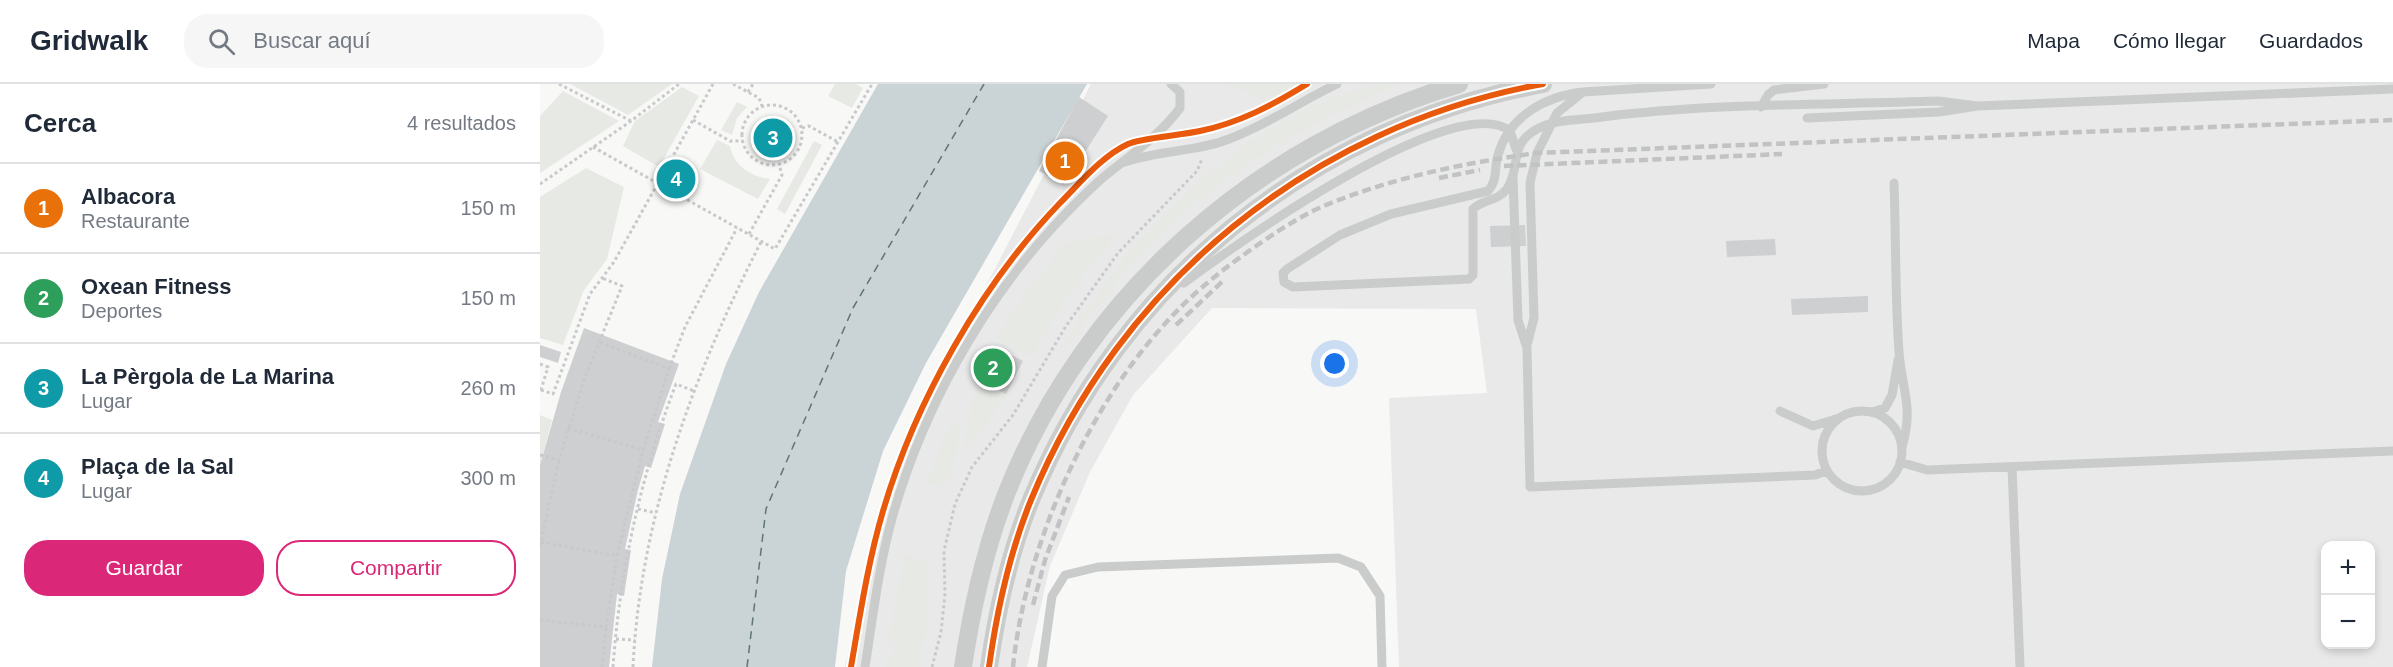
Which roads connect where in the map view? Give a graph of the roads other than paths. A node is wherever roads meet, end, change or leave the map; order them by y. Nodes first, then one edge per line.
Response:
1 (1172, 84) edge
2 (1337, 84) edge
3 (1459, 84) edge
4 (1543, 84) edge
5 (1711, 84) edge
6 (1824, 84) edge
7 (2393, 89) edge
8 (1583, 92) junction
9 (1977, 106) junction
10 (1761, 107) junction
11 (1807, 118) dead end
12 (1551, 124) junction
13 (1510, 131) junction
14 (1516, 149) junction
15 (1120, 164) junction
16 (1513, 175) junction
17 (1894, 183) dead end
18 (1530, 198) junction
19 (1514, 200) junction
20 (1148, 309) junction
21 (1527, 348) junction
22 (1899, 355) junction
23 (1780, 411) dead end
24 (1871, 412) junction
25 (1841, 417) junction
26 (1902, 447) junction
27 (2393, 451) edge
28 (1900, 462) junction
29 (2012, 467) junction
30 (1826, 471) junction
31 (865, 667) edge
32 (963, 667) edge
33 (989, 667) edge
34 (1042, 667) edge
35 (1382, 667) edge
36 (2020, 667) edge

1 - 15 lane
2 - 15 lane
3 - 32 street
4 - 20 street
5 - 8 lane
6 - 10 lane
7 - 9 lane
8 - 12 lane
8 - 13 lane
9 - 10 lane
9 - 11 lane
10 - 12 lane
12 - 14 lane
12 - 18 lane
13 - 14 lane
13 - 16 lane
13 - 20 lane
14 - 16 lane
15 - 31 lane
16 - 19 lane
17 - 22 lane
18 - 19 lane
18 - 21 lane
19 - 21 lane
20 - 33 street
21 - 30 lane
22 - 24 lane
22 - 26 lane
23 - 25 lane
24 - 25 lane
24 - 26 lane
25 - 30 lane
26 - 28 lane
27 - 29 lane
28 - 29 lane
28 - 30 lane
29 - 36 lane
34 - 35 lane

